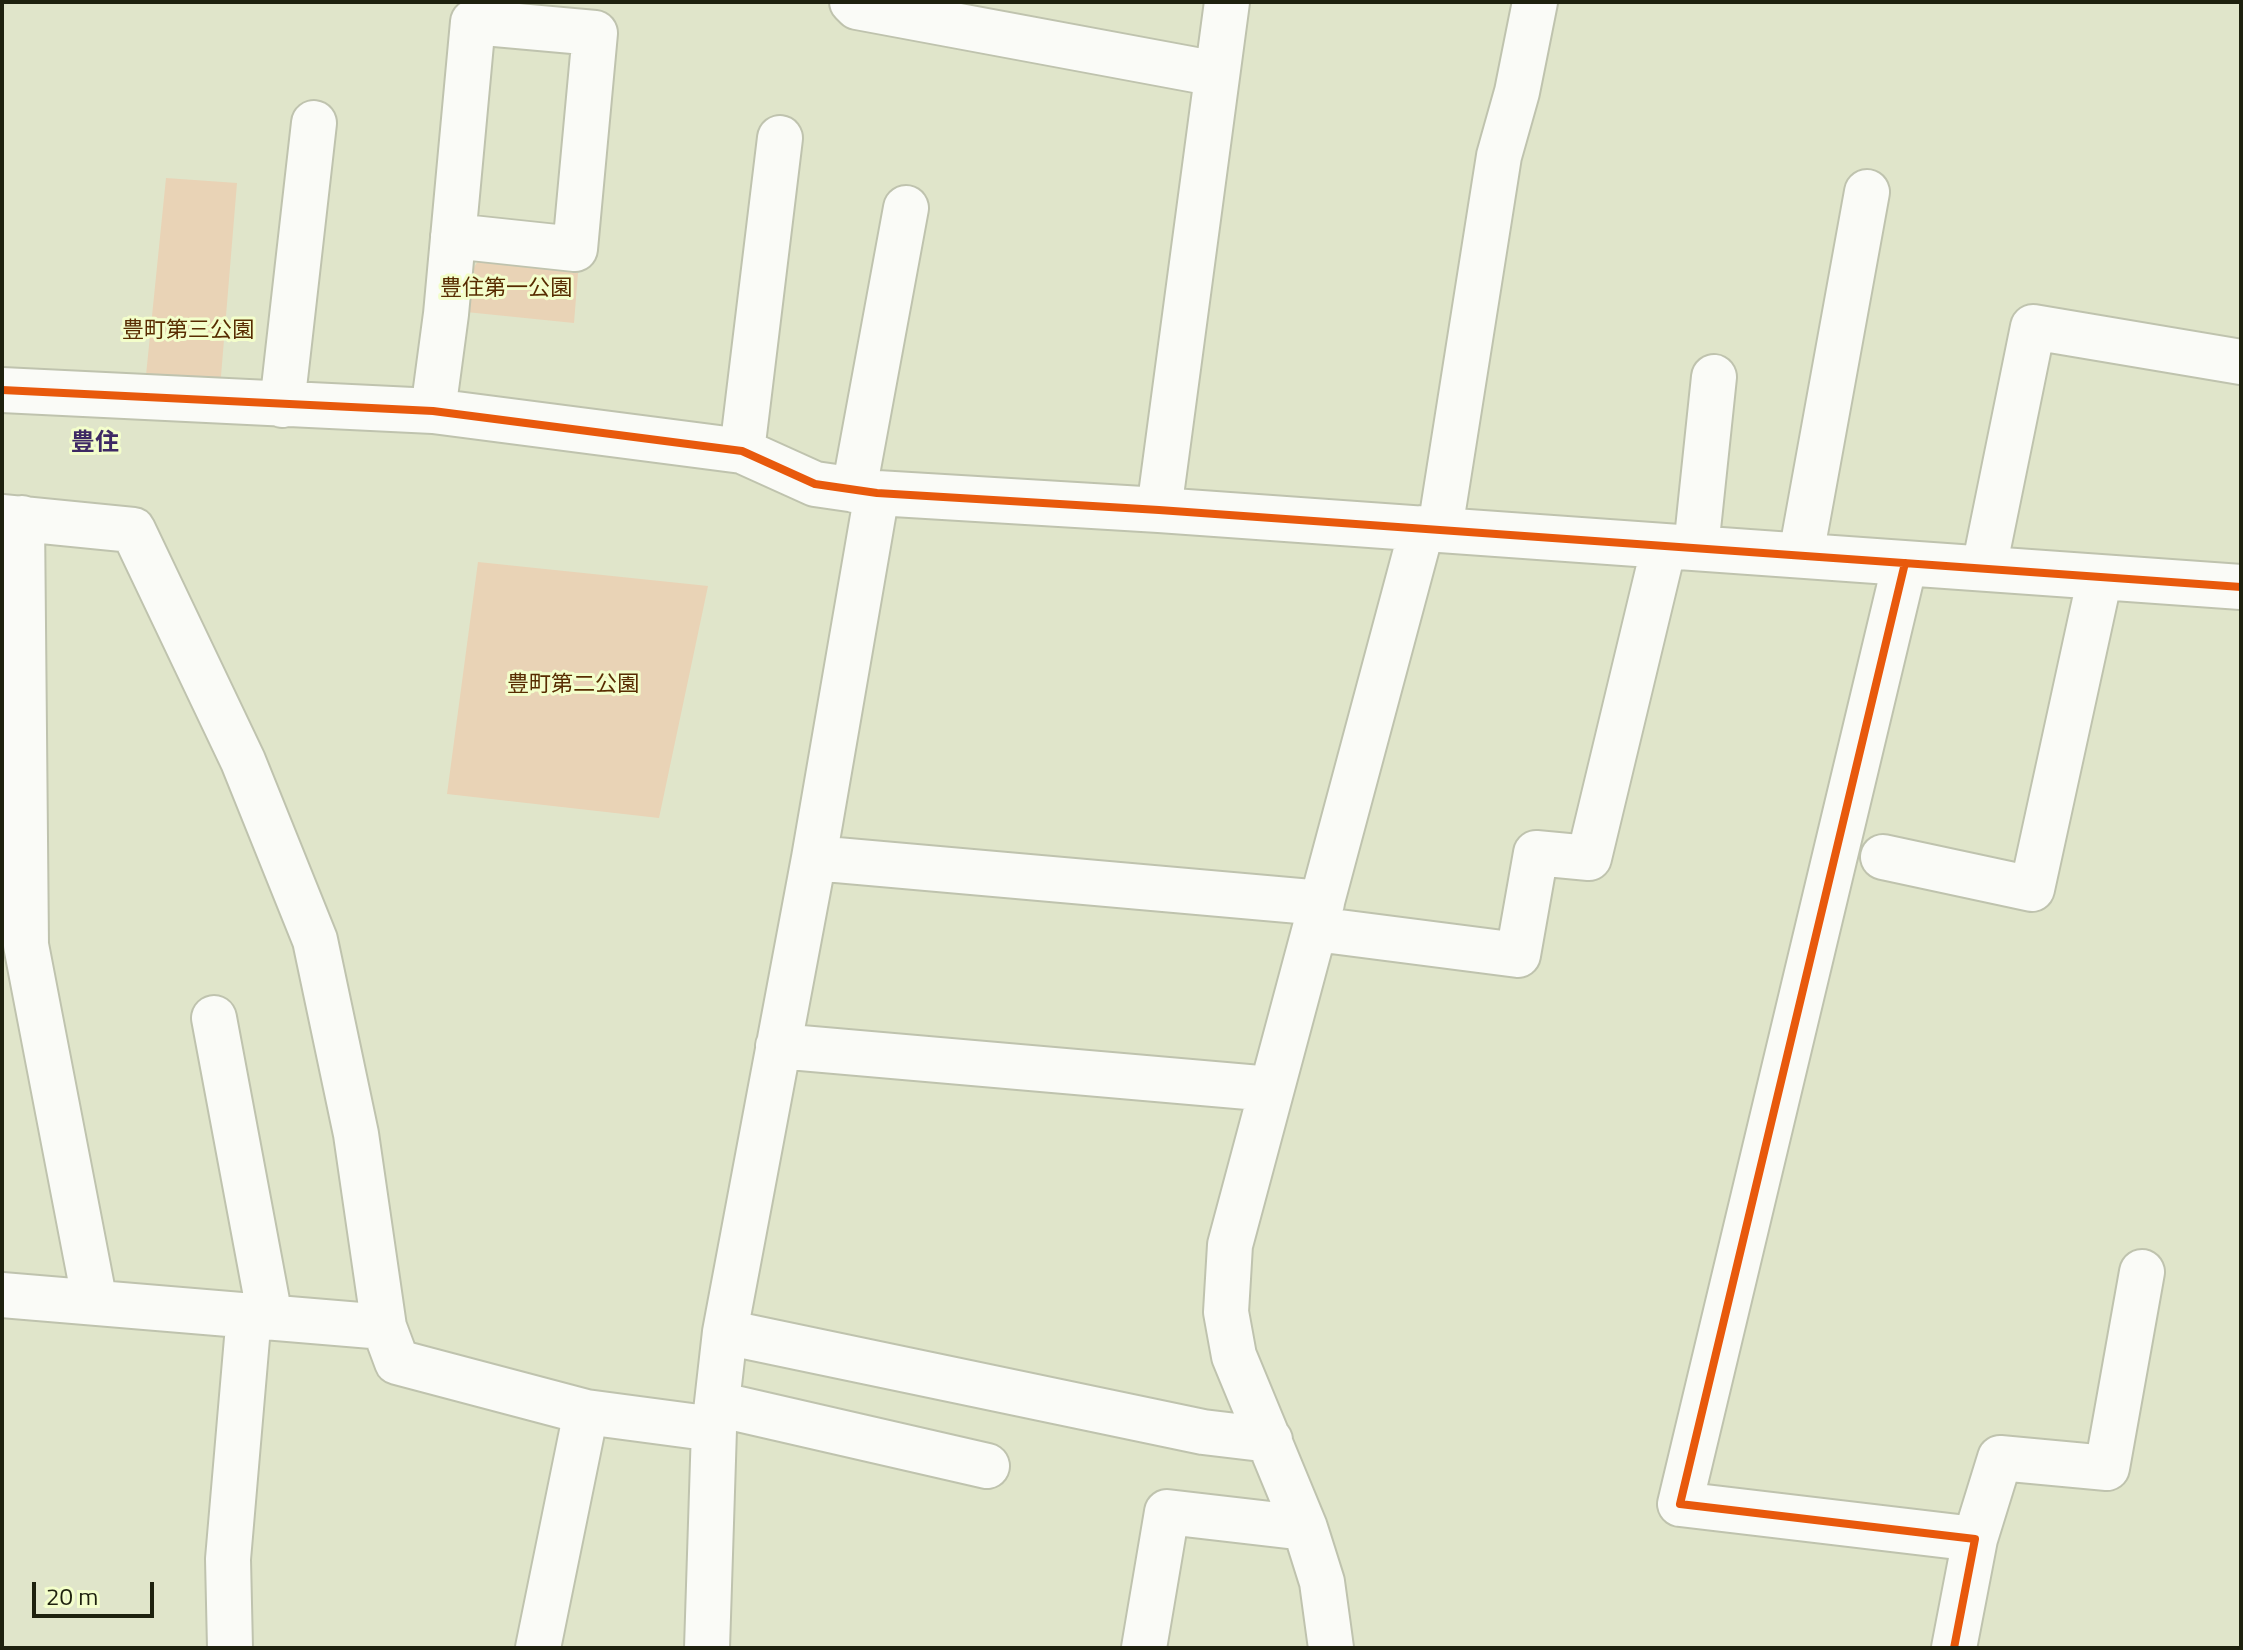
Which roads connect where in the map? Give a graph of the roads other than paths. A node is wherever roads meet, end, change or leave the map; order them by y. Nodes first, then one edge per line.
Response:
1 (852, 2) edge
2 (1227, 2) edge
3 (1535, 2) edge
4 (1217, 74) junction
5 (314, 123) dead end
6 (780, 138) dead end
7 (1867, 192) dead end
8 (906, 208) dead end
9 (453, 236) junction
10 (2241, 362) edge
11 (1714, 377) dead end
12 (2, 390) edge
13 (282, 405) junction
14 (433, 411) junction
15 (742, 451) junction
16 (866, 491) junction
17 (1159, 510) junction
18 (12, 517) edge
19 (1431, 529) junction
20 (1680, 547) junction
21 (1801, 555) junction
22 (1905, 563) junction
23 (1984, 568) junction
24 (2100, 577) junction
25 (2241, 587) edge
26 (1883, 857) dead end
27 (814, 858) junction
28 (1319, 916) junction
29 (214, 1018) dead end
30 (778, 1046) junction
31 (1271, 1089) junction
32 (2142, 1272) dead end
33 (2, 1295) edge
34 (95, 1303) junction
35 (260, 1316) junction
36 (384, 1327) junction
37 (725, 1332) junction
38 (586, 1412) junction
39 (715, 1416) junction
40 (1270, 1440) junction
41 (987, 1466) dead end
42 (1305, 1528) junction
43 (1975, 1539) junction
44 (230, 1648) edge
45 (538, 1648) edge
46 (707, 1648) edge
47 (1144, 1648) edge
48 (1331, 1648) edge
49 (1954, 1648) edge

1 - 4 street
2 - 4 street
3 - 19 street
4 - 17 street
5 - 13 street
6 - 15 street
7 - 21 street
8 - 16 street
9 - 9 street
9 - 14 street
10 - 23 street
11 - 20 street
12 - 13 street
13 - 14 street
14 - 15 street
15 - 16 street
16 - 17 street
16 - 27 street
17 - 19 street
18 - 34 street
18 - 36 street
19 - 20 street
19 - 28 street
20 - 21 street
20 - 28 street
21 - 22 street
22 - 23 street
22 - 43 street
23 - 24 street
24 - 25 street
24 - 26 street
27 - 28 street
27 - 30 street
28 - 31 street
29 - 35 street
30 - 31 street
30 - 37 street
31 - 40 street
32 - 43 street
33 - 34 street
34 - 35 street
35 - 36 street
35 - 44 street
36 - 38 street
37 - 39 street
37 - 40 street
38 - 39 street
38 - 45 street
39 - 41 street
39 - 46 street
40 - 42 street
42 - 47 street
42 - 48 street
43 - 49 street

